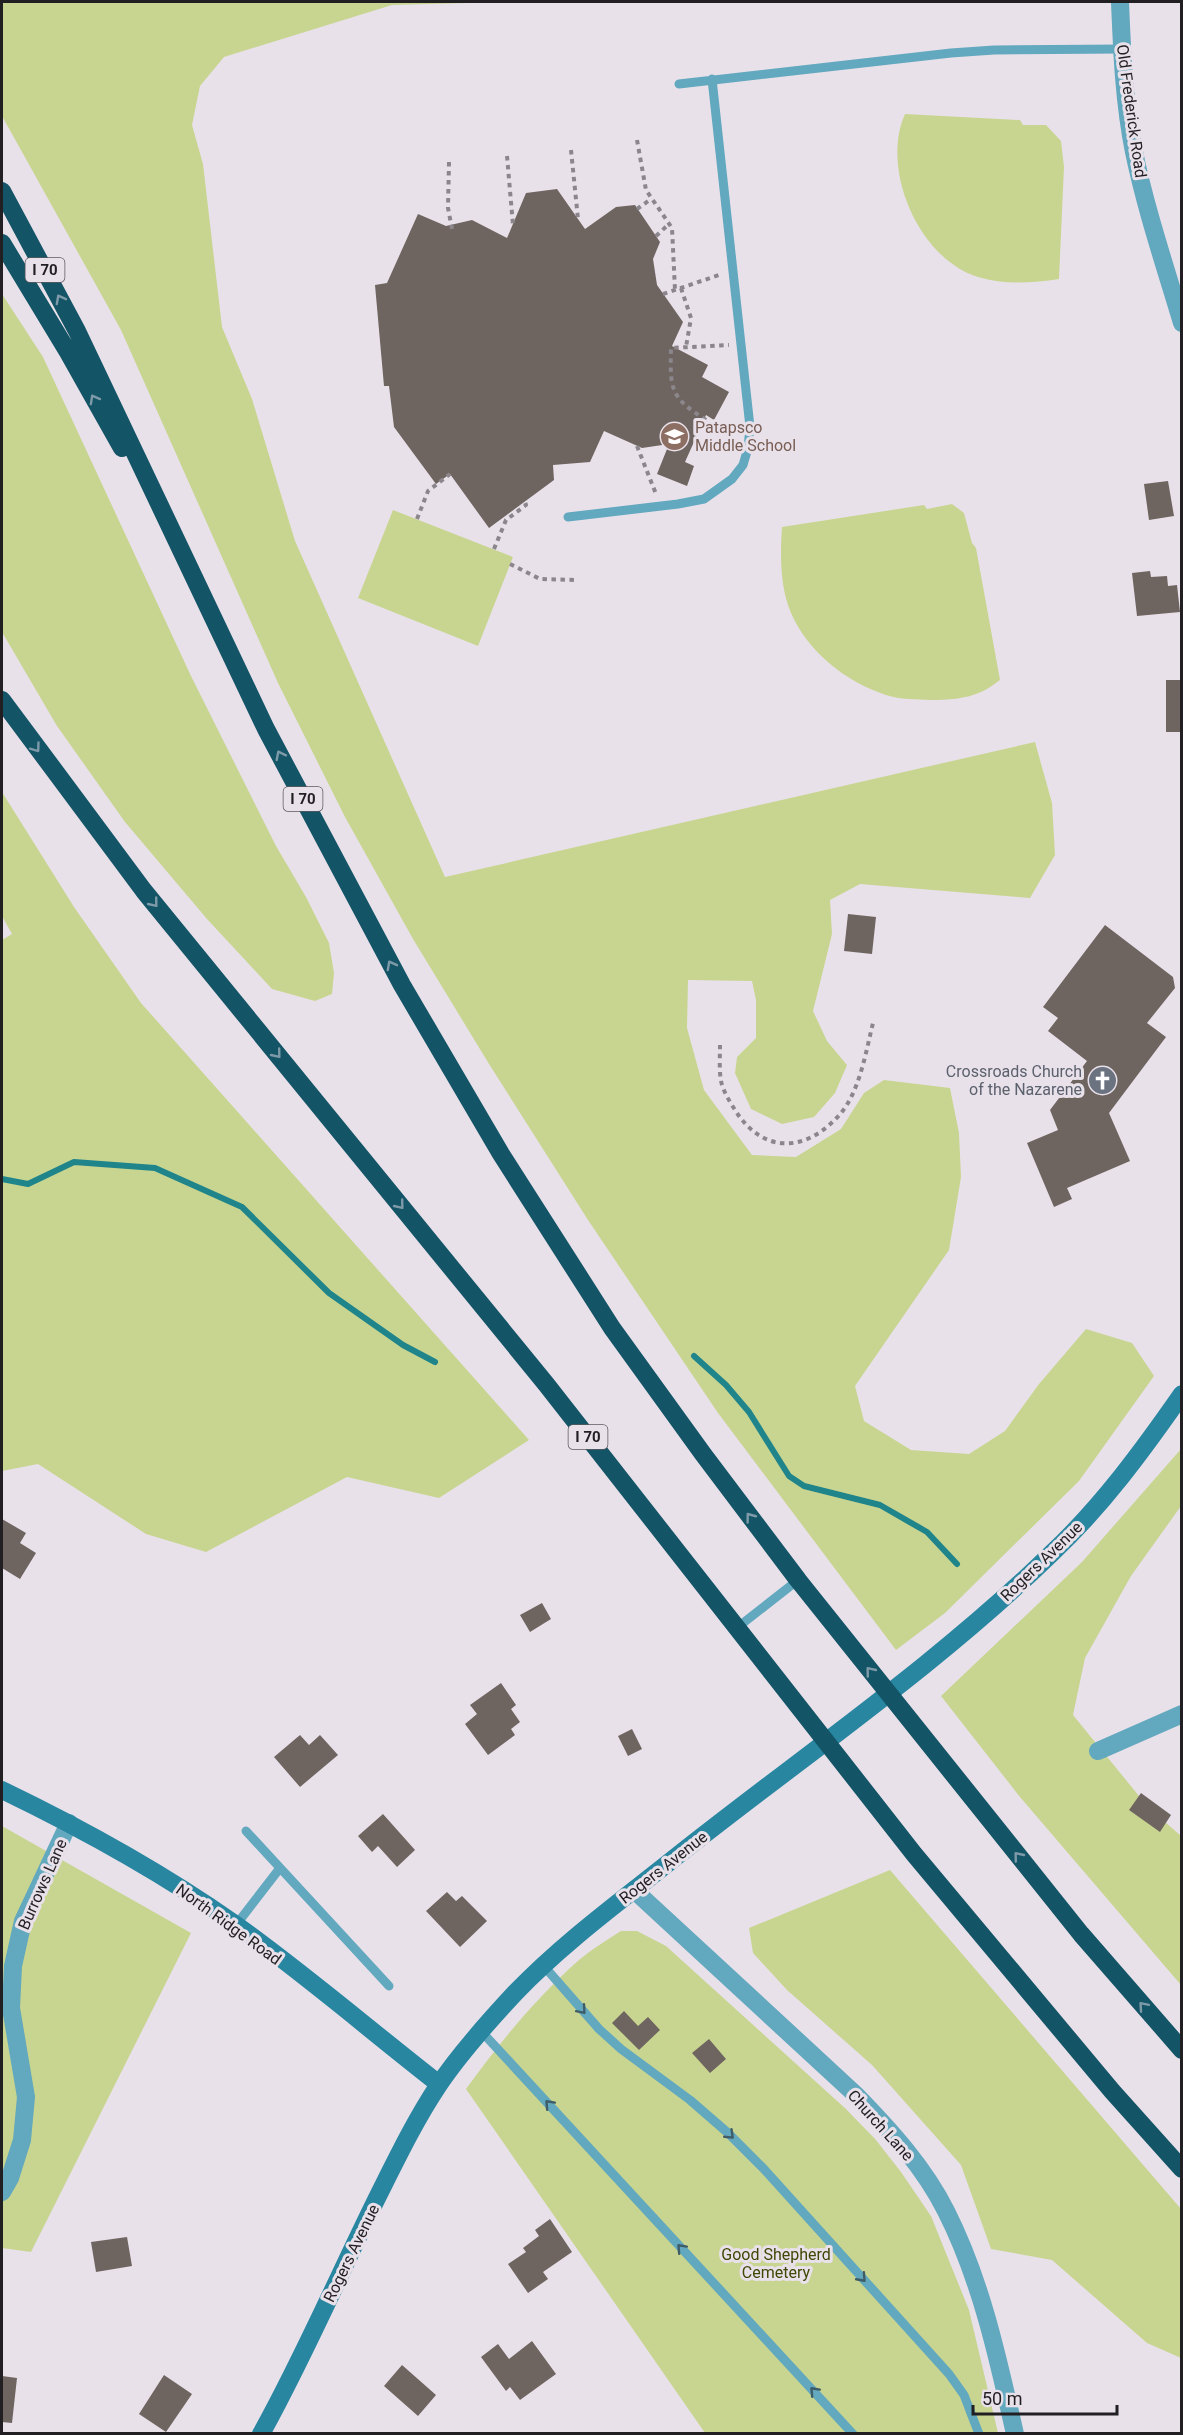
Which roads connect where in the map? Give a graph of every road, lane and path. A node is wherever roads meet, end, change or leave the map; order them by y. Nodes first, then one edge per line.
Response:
1 (1120, 2) edge
2 (1122, 50) junction
3 (712, 79) junction
4 (679, 84) dead end
5 (637, 140) dead end
6 (571, 150) dead end
7 (507, 156) dead end
8 (449, 162) dead end
9 (2, 190) edge
10 (651, 199) junction
11 (637, 208) dead end
12 (578, 219) dead end
13 (669, 224) junction
14 (513, 225) dead end
15 (452, 229) dead end
16 (656, 236) dead end
17 (2, 243) edge
18 (733, 270) junction
19 (681, 288) junction
20 (675, 290) junction
21 (663, 294) dead end
22 (1182, 323) edge
23 (741, 344) junction
24 (686, 347) junction
25 (706, 420) dead end
26 (637, 446) dead end
27 (450, 474) dead end
28 (525, 502) dead end
29 (661, 506) junction
30 (568, 517) dead end
31 (417, 519) dead end
32 (494, 549) dead end
33 (510, 564) dead end
34 (194, 579) junction
35 (575, 580) dead end
36 (2, 700) edge
37 (873, 1023) dead end
38 (720, 1045) dead end
39 (1182, 1394) edge
40 (798, 1580) junction
41 (738, 1628) junction
42 (1182, 1714) edge
43 (1098, 1751) dead end
44 (2, 1791) edge
45 (69, 1823) junction
46 (246, 1831) dead end
47 (280, 1868) junction
48 (633, 1890) junction
49 (236, 1925) junction
50 (543, 1965) junction
51 (389, 1986) dead end
52 (481, 2031) junction
53 (1182, 2050) edge
54 (439, 2084) junction
55 (1182, 2169) edge
56 (2, 2192) edge
57 (261, 2433) edge
58 (853, 2433) edge
59 (979, 2433) edge
60 (1015, 2433) edge

1 - 2 street, Old Frederick Road
2 - 3 lane
2 - 22 street, Old Frederick Road
3 - 4 lane
3 - 18 lane
5 - 10 path
6 - 12 path
7 - 14 path
8 - 15 path
34 -> 9 highway, I 70
10 - 11 path
10 - 13 path
13 - 16 path
13 - 20 path
34 -> 17 highway
18 - 19 path
18 - 23 lane
19 - 20 path
19 - 24 path
20 - 21 path
23 - 24 path
23 - 29 lane
24 - 25 path
26 - 29 path
27 - 31 path
28 - 32 path
29 - 30 lane
33 - 35 path
40 -> 34 highway, I 70
36 -> 41 highway, I 70
37 - 38 path
39 - 48 main road, Rogers Avenue
40 - 41 lane
53 -> 40 highway, I 70
41 - 55 highway, I 70
42 - 43 street
44 - 45 main road, North Ridge Road
45 - 49 main road, North Ridge Road
45 - 56 street, Burrows Lane
46 - 47 lane
47 - 49 lane
47 - 51 lane
48 - 50 main road, Rogers Avenue
48 - 60 street, Church Lane
49 - 54 main road, North Ridge Road
50 - 52 main road, Rogers Avenue
50 -> 59 lane
52 - 54 main road, Rogers Avenue
58 -> 52 lane
54 - 57 main road, Rogers Avenue

